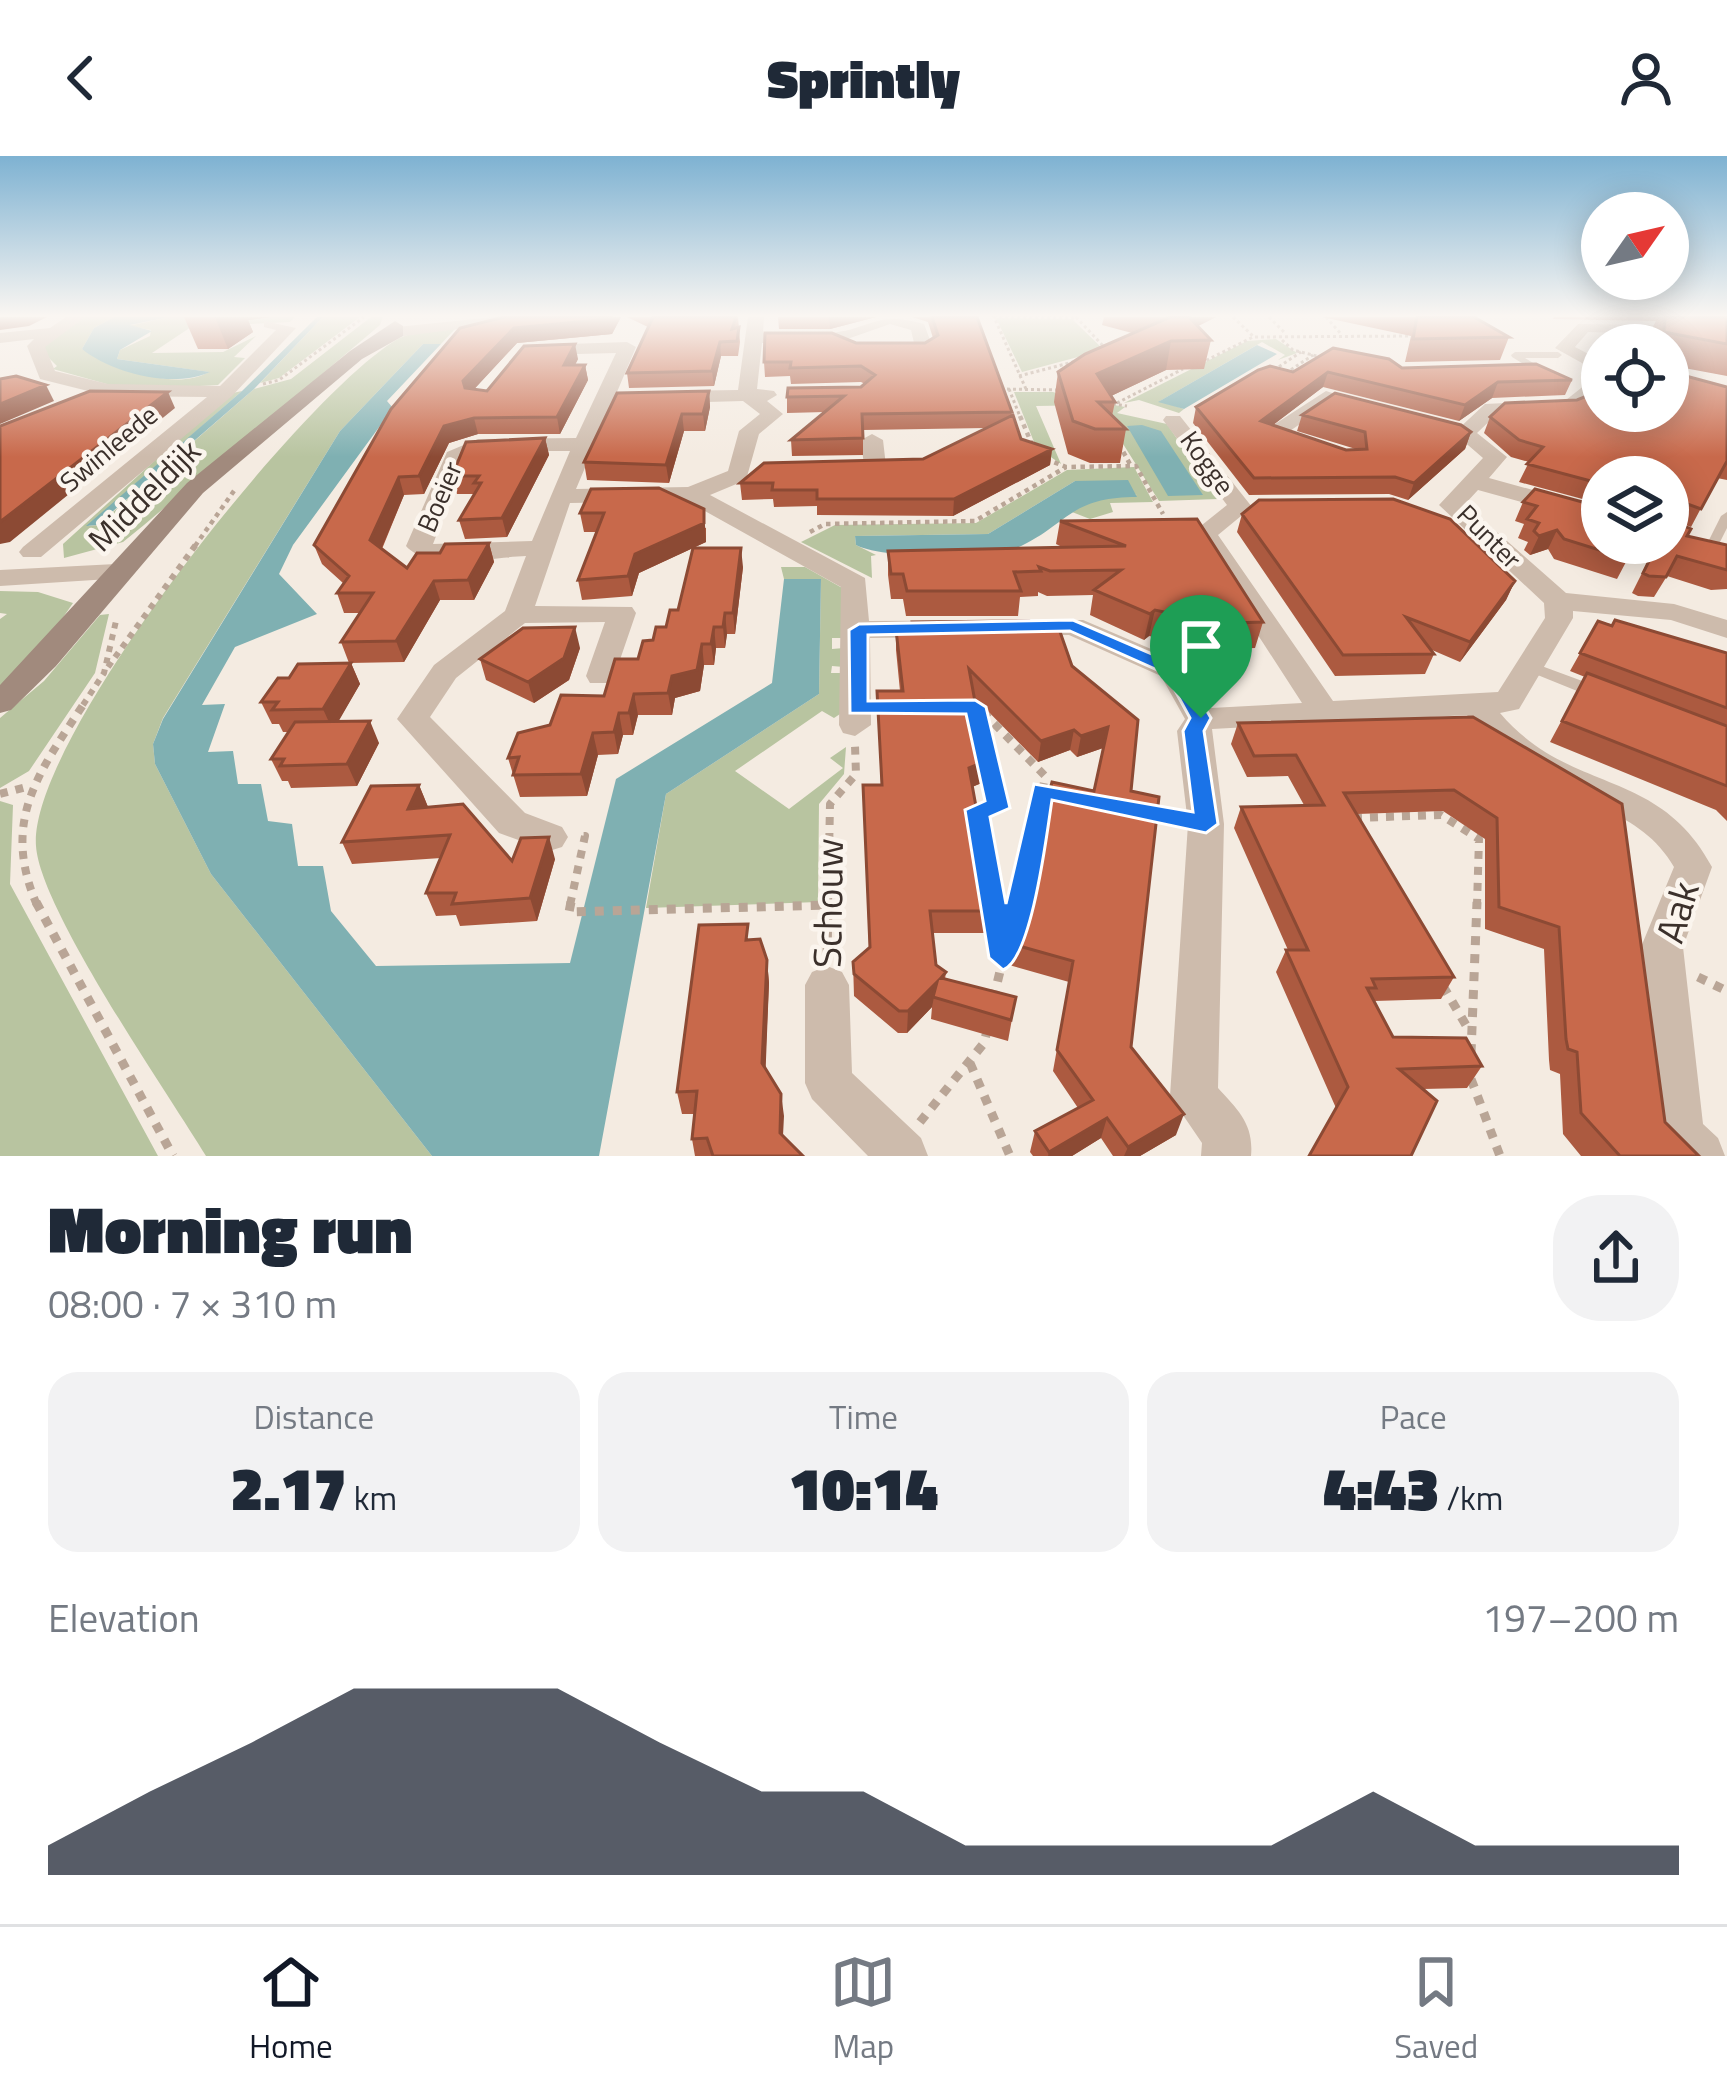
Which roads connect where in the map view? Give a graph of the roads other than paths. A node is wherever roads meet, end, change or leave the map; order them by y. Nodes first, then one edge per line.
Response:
1 (40, 364) edge
2 (247, 364) edge
3 (346, 364) edge
4 (620, 364) edge
5 (751, 364) edge
6 (1528, 364) edge
7 (1492, 368) edge
8 (1549, 377) junction
9 (1581, 383) edge
10 (108, 390) junction
11 (225, 392) junction
12 (793, 394) edge
13 (747, 395) junction
14 (1581, 397) edge
15 (652, 398) edge
16 (605, 399) junction
17 (629, 399) edge
18 (65, 409) edge
19 (1395, 415) edge
20 (1173, 421) dead end
21 (872, 440) dead end
22 (586, 444) junction
23 (1330, 452) edge
24 (873, 466) edge
25 (1473, 482) junction
26 (691, 494) junction
27 (561, 496) junction
28 (1581, 511) edge
29 (1727, 516) edge
30 (1429, 519) edge
31 (1474, 526) junction
32 (542, 548) junction
33 (1709, 548) edge
34 (32, 552) dead end
35 (116, 572) junction
36 (0, 578) edge
37 (1558, 601) junction
38 (1622, 605) junction
39 (518, 615) junction
40 (1727, 629) edge
41 (859, 630) junction
42 (1727, 646) edge
43 (1528, 666) junction
44 (601, 676) dead end
45 (1617, 700) edge
46 (0, 703) edge
47 (1476, 705) junction
48 (1322, 709) junction
49 (1201, 718) junction
50 (856, 724) road end
51 (548, 837) edge
52 (827, 986) road end
53 (900, 1153) edge
54 (1226, 1156) edge
55 (1700, 1156) edge

1 - 10 street
2 - 11 street, Swinleede
3 - 35 street, Middeldijk
4 - 16 street
5 - 13 street
6 - 8 lane
7 - 8 street
8 - 9 street
10 - 11 street
10 - 18 street
11 - 34 street, Swinleede
12 - 13 street
13 - 15 street
13 - 26 street
14 - 25 street, Punter
16 - 17 street
16 - 22 street
19 - 23 street
20 - 48 street, Kogge
21 - 24 street
22 - 27 street
22 - 32 street, Boeier
25 - 28 street
25 - 31 street, Punter
26 - 27 street
26 - 41 street
27 - 32 street
29 - 33 lane
30 - 31 street
31 - 37 street, Punter
32 - 39 street
35 - 36 street
35 - 46 street, Middeldijk
37 - 38 street
37 - 43 street
38 - 40 street
38 - 42 street
39 - 44 street
39 - 51 street
41 - 49 street
41 - 50 street
43 - 45 lane
43 - 47 street
47 - 48 street
47 - 55 street, Aak
48 - 49 street
49 - 54 street
52 - 53 street, Schouw

